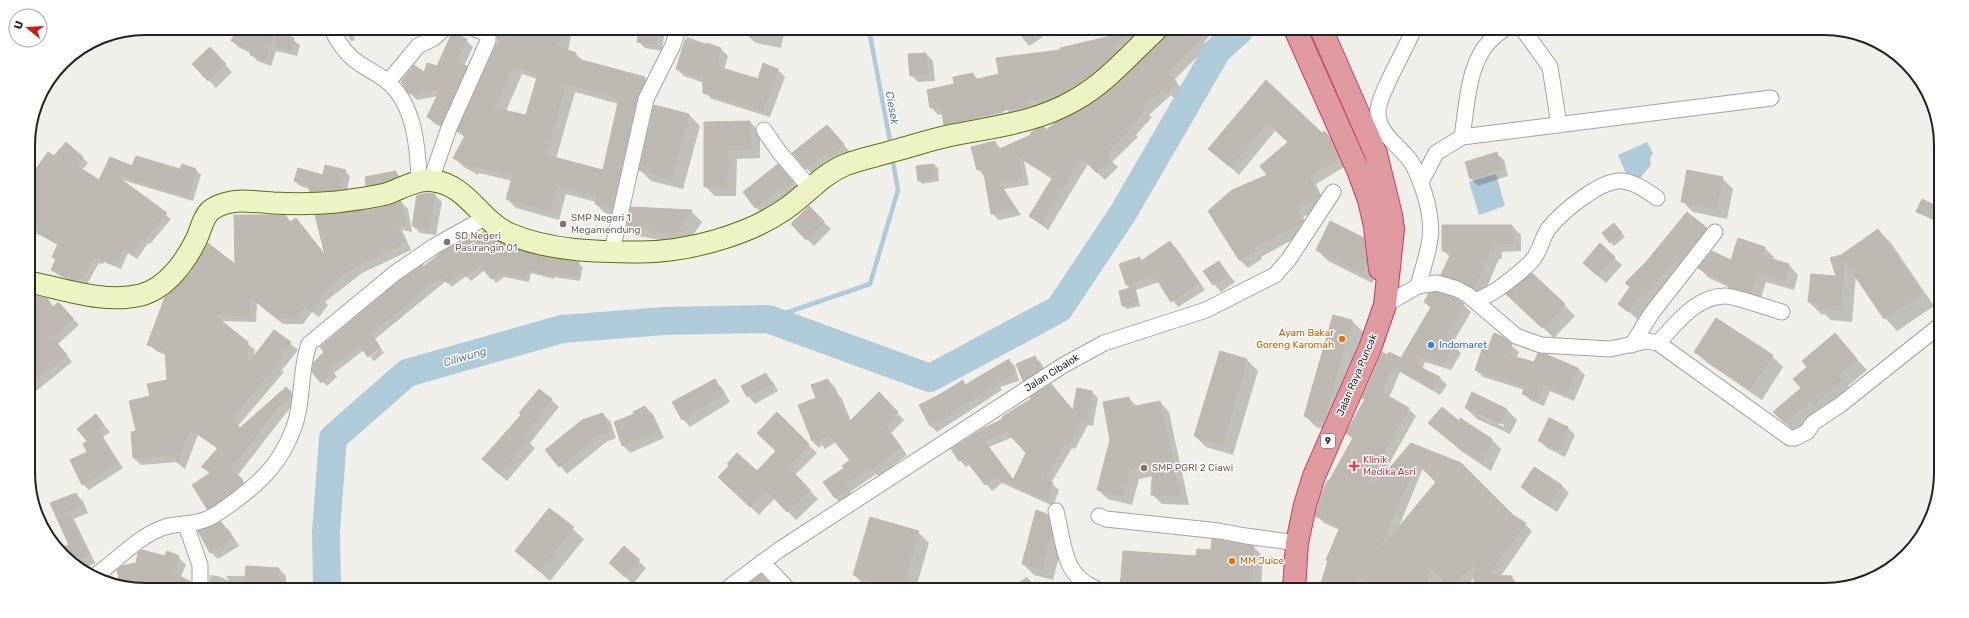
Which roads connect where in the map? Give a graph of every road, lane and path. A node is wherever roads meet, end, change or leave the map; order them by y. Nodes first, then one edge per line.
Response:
1 (336, 35) edge
2 (437, 35) edge
3 (488, 35) edge
4 (676, 35) edge
5 (1151, 35) edge
6 (1298, 35) edge
7 (1324, 35) edge
8 (1411, 35) edge
9 (1498, 35) edge
10 (1527, 35) edge
11 (388, 82) junction
12 (1771, 98) dead end
13 (1559, 125) junction
14 (764, 130) dead end
15 (1462, 137) junction
16 (425, 181) junction
17 (1421, 182) junction
18 (811, 189) junction
19 (1333, 192) dead end
20 (1657, 198) dead end
21 (486, 217) junction
22 (1715, 232) dead end
23 (612, 251) junction
24 (1385, 274) junction
25 (35, 283) edge
26 (1418, 286) junction
27 (1475, 301) junction
28 (1385, 302) junction
29 (1782, 312) dead end
30 (1934, 330) edge
31 (1658, 343) junction
32 (1632, 345) junction
33 (1056, 512) dead end
34 (1099, 516) dead end
35 (186, 525) junction
36 (1297, 543) junction
37 (762, 562) junction
38 (98, 572) edge
39 (200, 583) edge
40 (734, 583) edge
41 (782, 583) edge
42 (1086, 583) edge
43 (1294, 583) edge

1 - 11 street
2 - 11 street
3 - 16 street
4 - 23 street
5 - 18 main road
6 - 24 highway, Jalan Raya Puncak / 9
7 - 24 highway, Jalan Raya Puncak / 9
8 - 17 street
9 - 15 street
10 - 13 street
11 - 16 street
12 - 13 street
13 - 15 street
14 - 18 street
15 - 17 street
16 - 21 main road
16 - 25 main road
17 - 26 street
18 - 23 main road
19 - 37 street, Jalan Cibalok
20 - 27 street
21 - 23 main road
21 - 35 street
22 - 32 street
24 - 28 highway, Jalan Raya Puncak / 9
26 - 27 street
26 - 28 street
27 - 32 street
28 - 36 highway, Jalan Raya Puncak / 9
29 - 31 street
30 - 31 street
31 - 32 street
33 - 42 street
34 - 36 street
35 - 38 street
35 - 39 street
36 - 43 highway, Jalan Raya Puncak / 9
37 - 40 street, Jalan Cibalok
37 - 41 street

